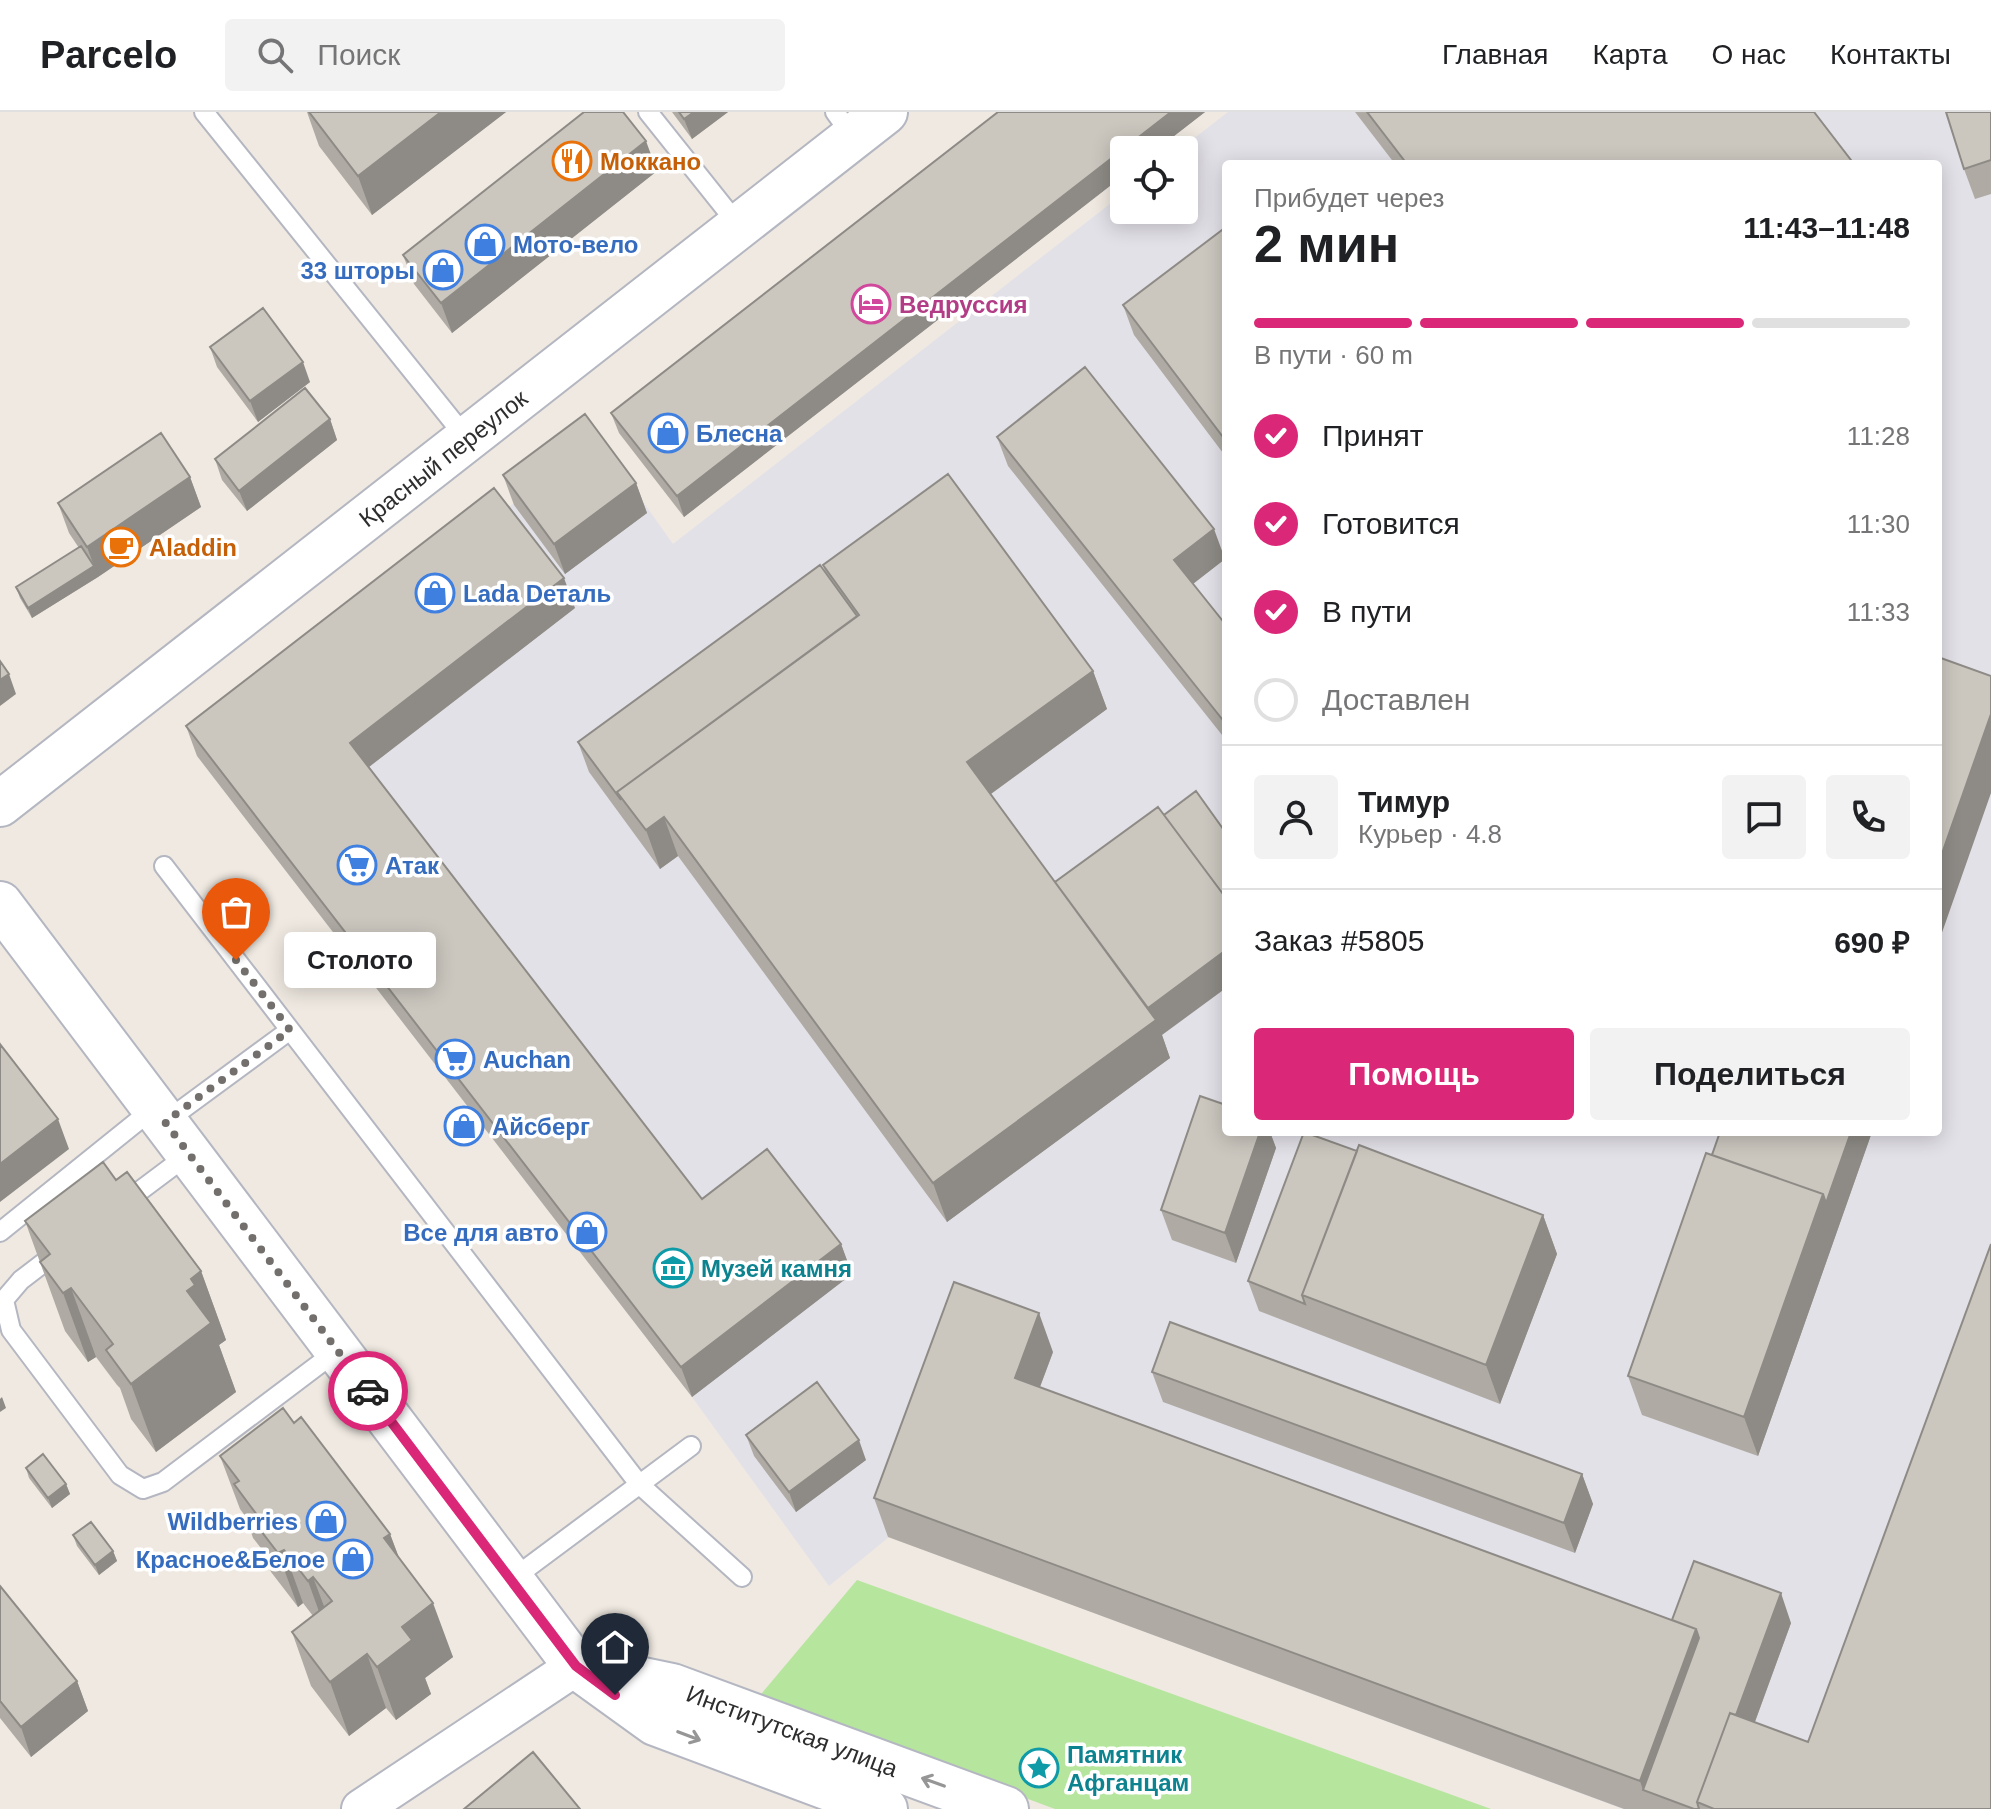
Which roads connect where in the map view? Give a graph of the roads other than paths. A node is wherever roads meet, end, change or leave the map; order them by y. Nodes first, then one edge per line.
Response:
1 (204, 112) edge
2 (648, 112) edge
3 (858, 120) edge
4 (739, 226) junction
5 (467, 439) junction
6 (0, 804) edge
7 (164, 866) dead end
8 (0, 904) edge
9 (290, 1030) junction
10 (169, 1128) junction
11 (102, 1219) edge
12 (0, 1232) edge
13 (79, 1236) edge
14 (338, 1350) junction
15 (691, 1446) dead end
16 (639, 1484) junction
17 (742, 1577) dead end
18 (511, 1580) junction
19 (576, 1666) junction
20 (361, 1809) edge
21 (885, 1809) edge
22 (1006, 1809) edge

1 - 5 lane
2 - 4 lane
3 - 4 street, Красный переулок
4 - 5 street, Красный переулок
5 - 6 street, Красный переулок
7 - 9 lane
8 - 10 street, Институтская улица
9 - 10 lane
9 - 16 lane
10 - 11 lane
10 - 12 lane
10 - 14 street, Институтская улица
13 - 14 lane
14 - 18 street, Институтская улица
15 - 16 lane
16 - 17 lane
16 - 18 lane
18 - 19 street, Институтская улица
19 - 20 street
19 -> 21 street, Институтская улица
22 -> 19 street, Институтская улица

